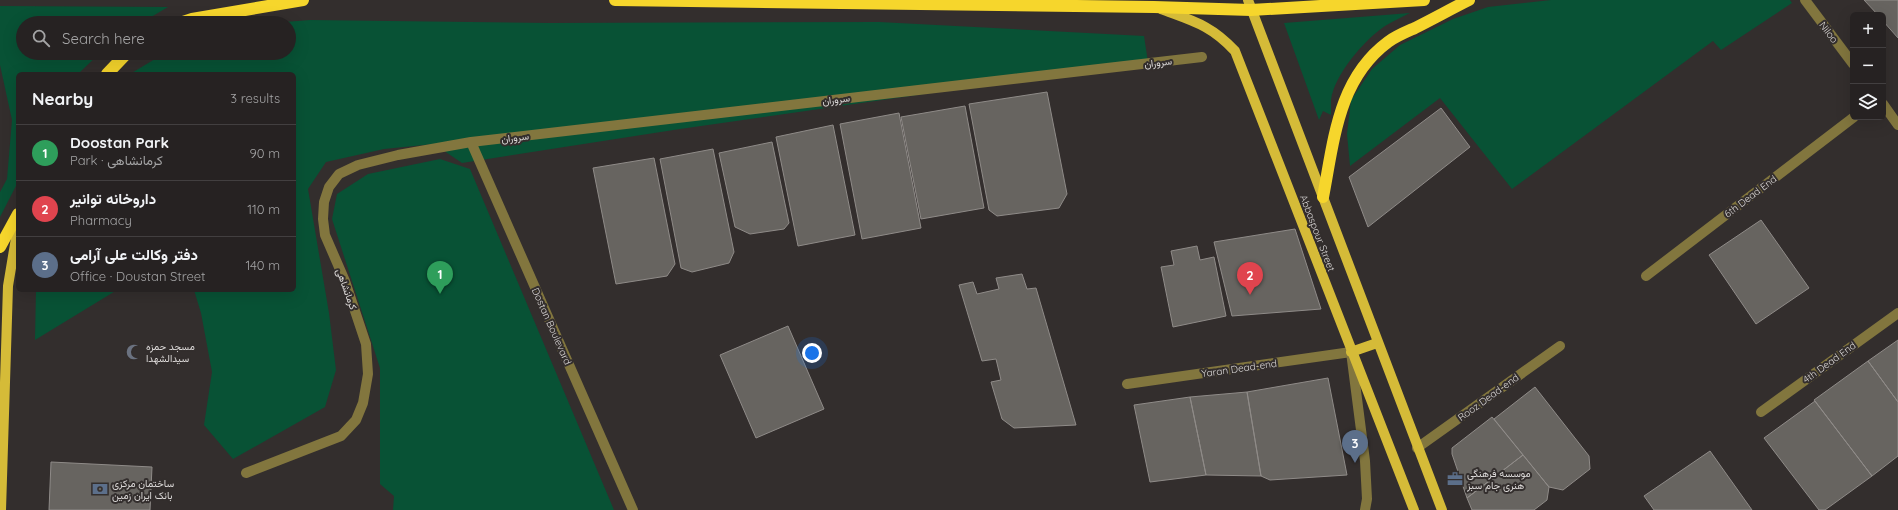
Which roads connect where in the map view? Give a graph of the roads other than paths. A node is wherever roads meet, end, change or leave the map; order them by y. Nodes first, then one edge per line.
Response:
1 (303, 0) edge
2 (615, 0) edge
3 (1166, 0) edge
4 (1424, 0) edge
5 (1469, 0) edge
6 (1806, 0) edge
7 (1249, 5) edge
8 (1154, 7) junction
9 (210, 16) edge
10 (1202, 56) dead end
11 (120, 60) edge
12 (1850, 60) edge
13 (108, 72) edge
14 (1886, 108) edge
15 (1850, 120) edge
16 (1898, 124) edge
17 (471, 142) junction
18 (1323, 197) junction
19 (16, 218) edge
20 (16, 238) edge
21 (0, 247) edge
22 (1646, 276) dead end
23 (1898, 312) edge
24 (1377, 343) junction
25 (1560, 346) dead end
26 (1351, 352) junction
27 (1127, 384) dead end
28 (1761, 412) dead end
29 (1417, 448) junction
30 (246, 473) dead end
31 (1, 510) edge
32 (633, 510) edge
33 (1365, 510) edge
34 (1414, 510) edge
35 (1442, 510) edge

1 - 9 highway
2 - 8 highway
3 - 8 main road
4 - 7 highway
5 - 18 highway
6 - 12 street, Niloo
7 - 8 highway
7 - 18 main road, Abbaspour Street
8 - 26 main road, Abbaspour Street
10 - 17 street, سروران
11 - 13 highway
14 - 16 street
15 - 22 street, 6th Dead End
17 - 30 street, کرمانشاهی
17 - 32 street, Dostan Boulevard
18 - 24 main road, Abbaspour Street
19 - 21 highway
20 - 31 main road
23 - 28 street, 4th Dead End
24 - 26 main road
24 - 29 main road, Abbaspour Street
25 - 29 street, Rooz Dead-end
26 - 27 street, Yaran Dead-end
26 - 33 street
26 - 34 main road, Abbaspour Street
29 - 35 main road, Abbaspour Street

